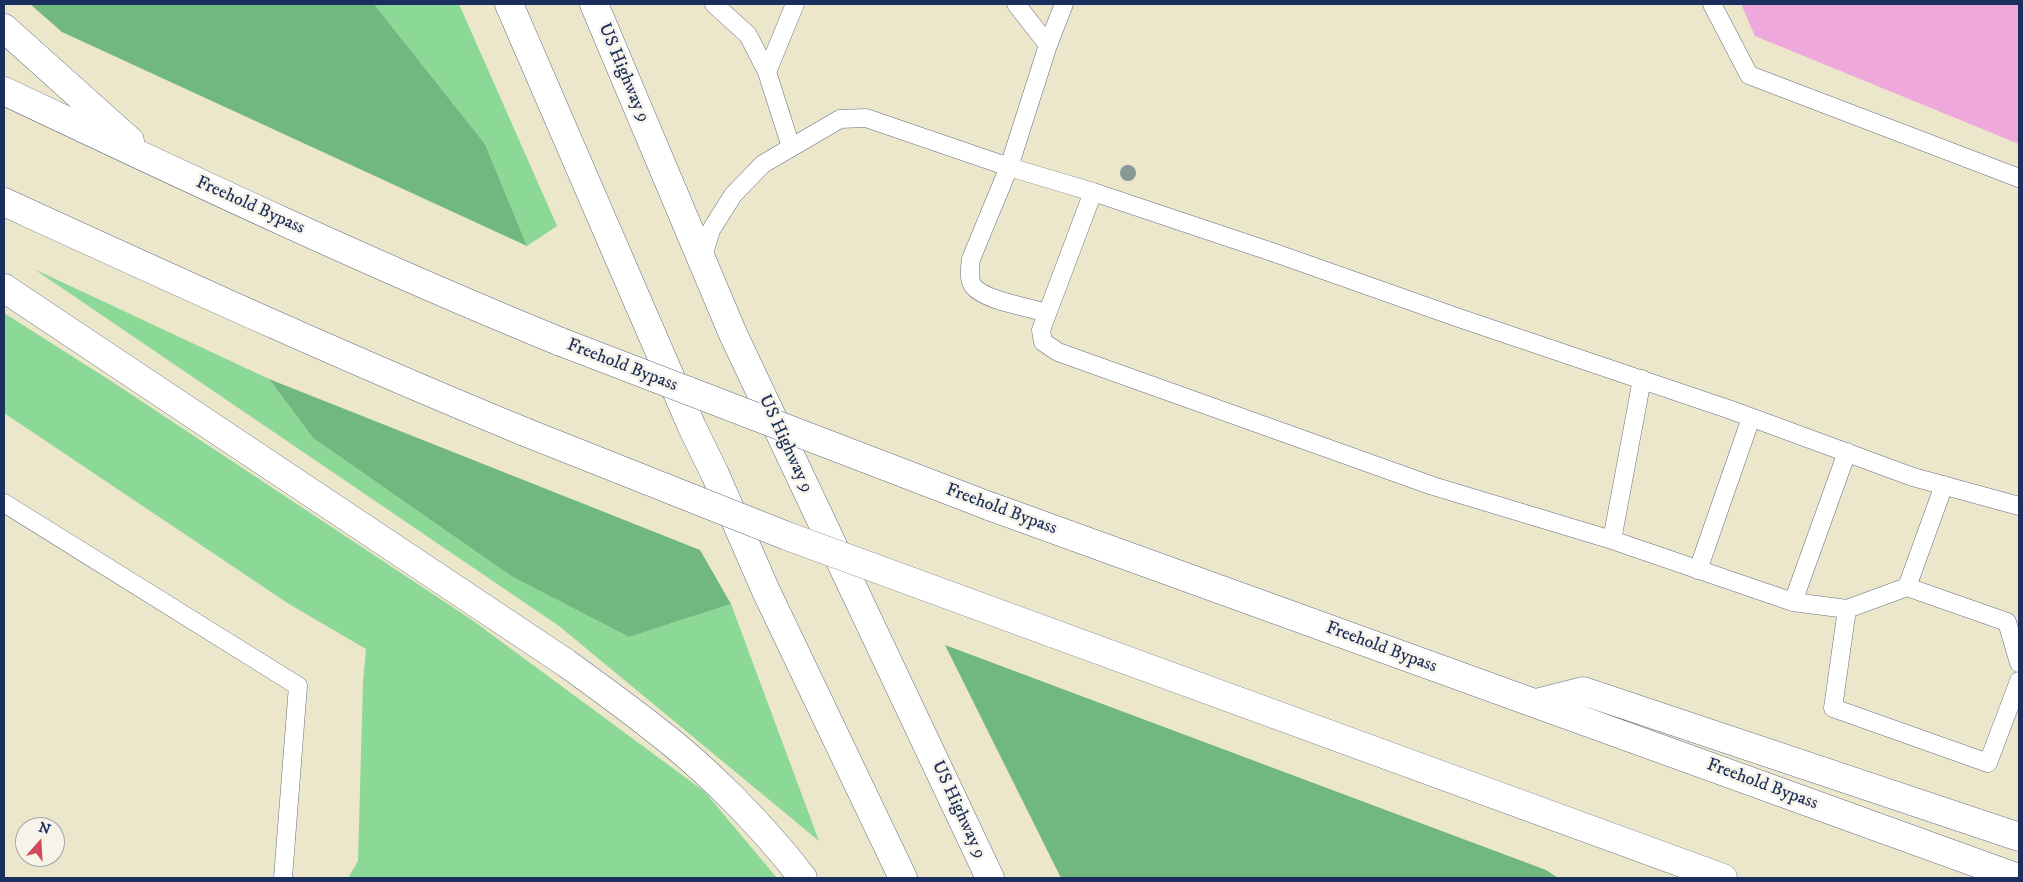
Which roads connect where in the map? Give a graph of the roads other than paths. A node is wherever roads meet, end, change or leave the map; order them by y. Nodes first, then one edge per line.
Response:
1 (509, 4) edge
2 (594, 4) edge
3 (714, 4) edge
4 (795, 4) edge
5 (1016, 4) edge
6 (1064, 4) edge
7 (1712, 4) edge
8 (4, 28) edge
9 (1048, 44) junction
10 (767, 72) junction
11 (4, 91) edge
12 (791, 147) junction
13 (153, 162) junction
14 (1009, 167) junction
15 (2019, 178) edge
16 (1093, 192) junction
17 (4, 202) edge
18 (702, 259) junction
19 (4, 288) edge
20 (1047, 312) junction
21 (1642, 379) junction
22 (1751, 418) junction
23 (1847, 452) junction
24 (1944, 485) junction
25 (4, 503) edge
26 (2019, 506) edge
27 (1612, 540) junction
28 (1698, 570) junction
29 (1907, 587) junction
30 (1793, 602) junction
31 (1847, 609) junction
32 (2019, 663) edge
33 (2019, 681) edge
34 (1536, 703) junction
35 (2019, 837) edge
36 (283, 878) edge
37 (803, 878) edge
38 (903, 878) edge
39 (990, 878) edge
40 (1723, 878) edge
41 (2018, 878) edge

1 - 38 highway
2 - 18 highway, US Highway 9
3 - 10 lane
4 - 10 lane
5 - 9 lane
6 - 9 lane
7 - 15 lane
8 - 13 highway
9 - 14 lane
10 - 12 lane
11 - 13 highway, Freehold Bypass
12 - 14 lane
12 - 18 lane
13 - 34 highway, Freehold Bypass, bridge
14 - 16 lane
14 - 20 lane
16 - 20 lane
16 - 21 lane
17 - 40 highway, bridge
18 - 39 highway, US Highway 9
19 - 37 highway
20 - 27 lane
21 - 22 lane
21 - 27 lane
22 - 23 lane
22 - 28 lane
23 - 24 lane
23 - 30 lane
24 - 26 lane
24 - 29 lane
25 - 36 lane
27 - 28 lane
28 - 30 lane
29 - 31 lane
29 - 32 lane
30 - 31 lane
31 - 33 lane
34 - 35 highway
34 - 41 highway, Freehold Bypass

